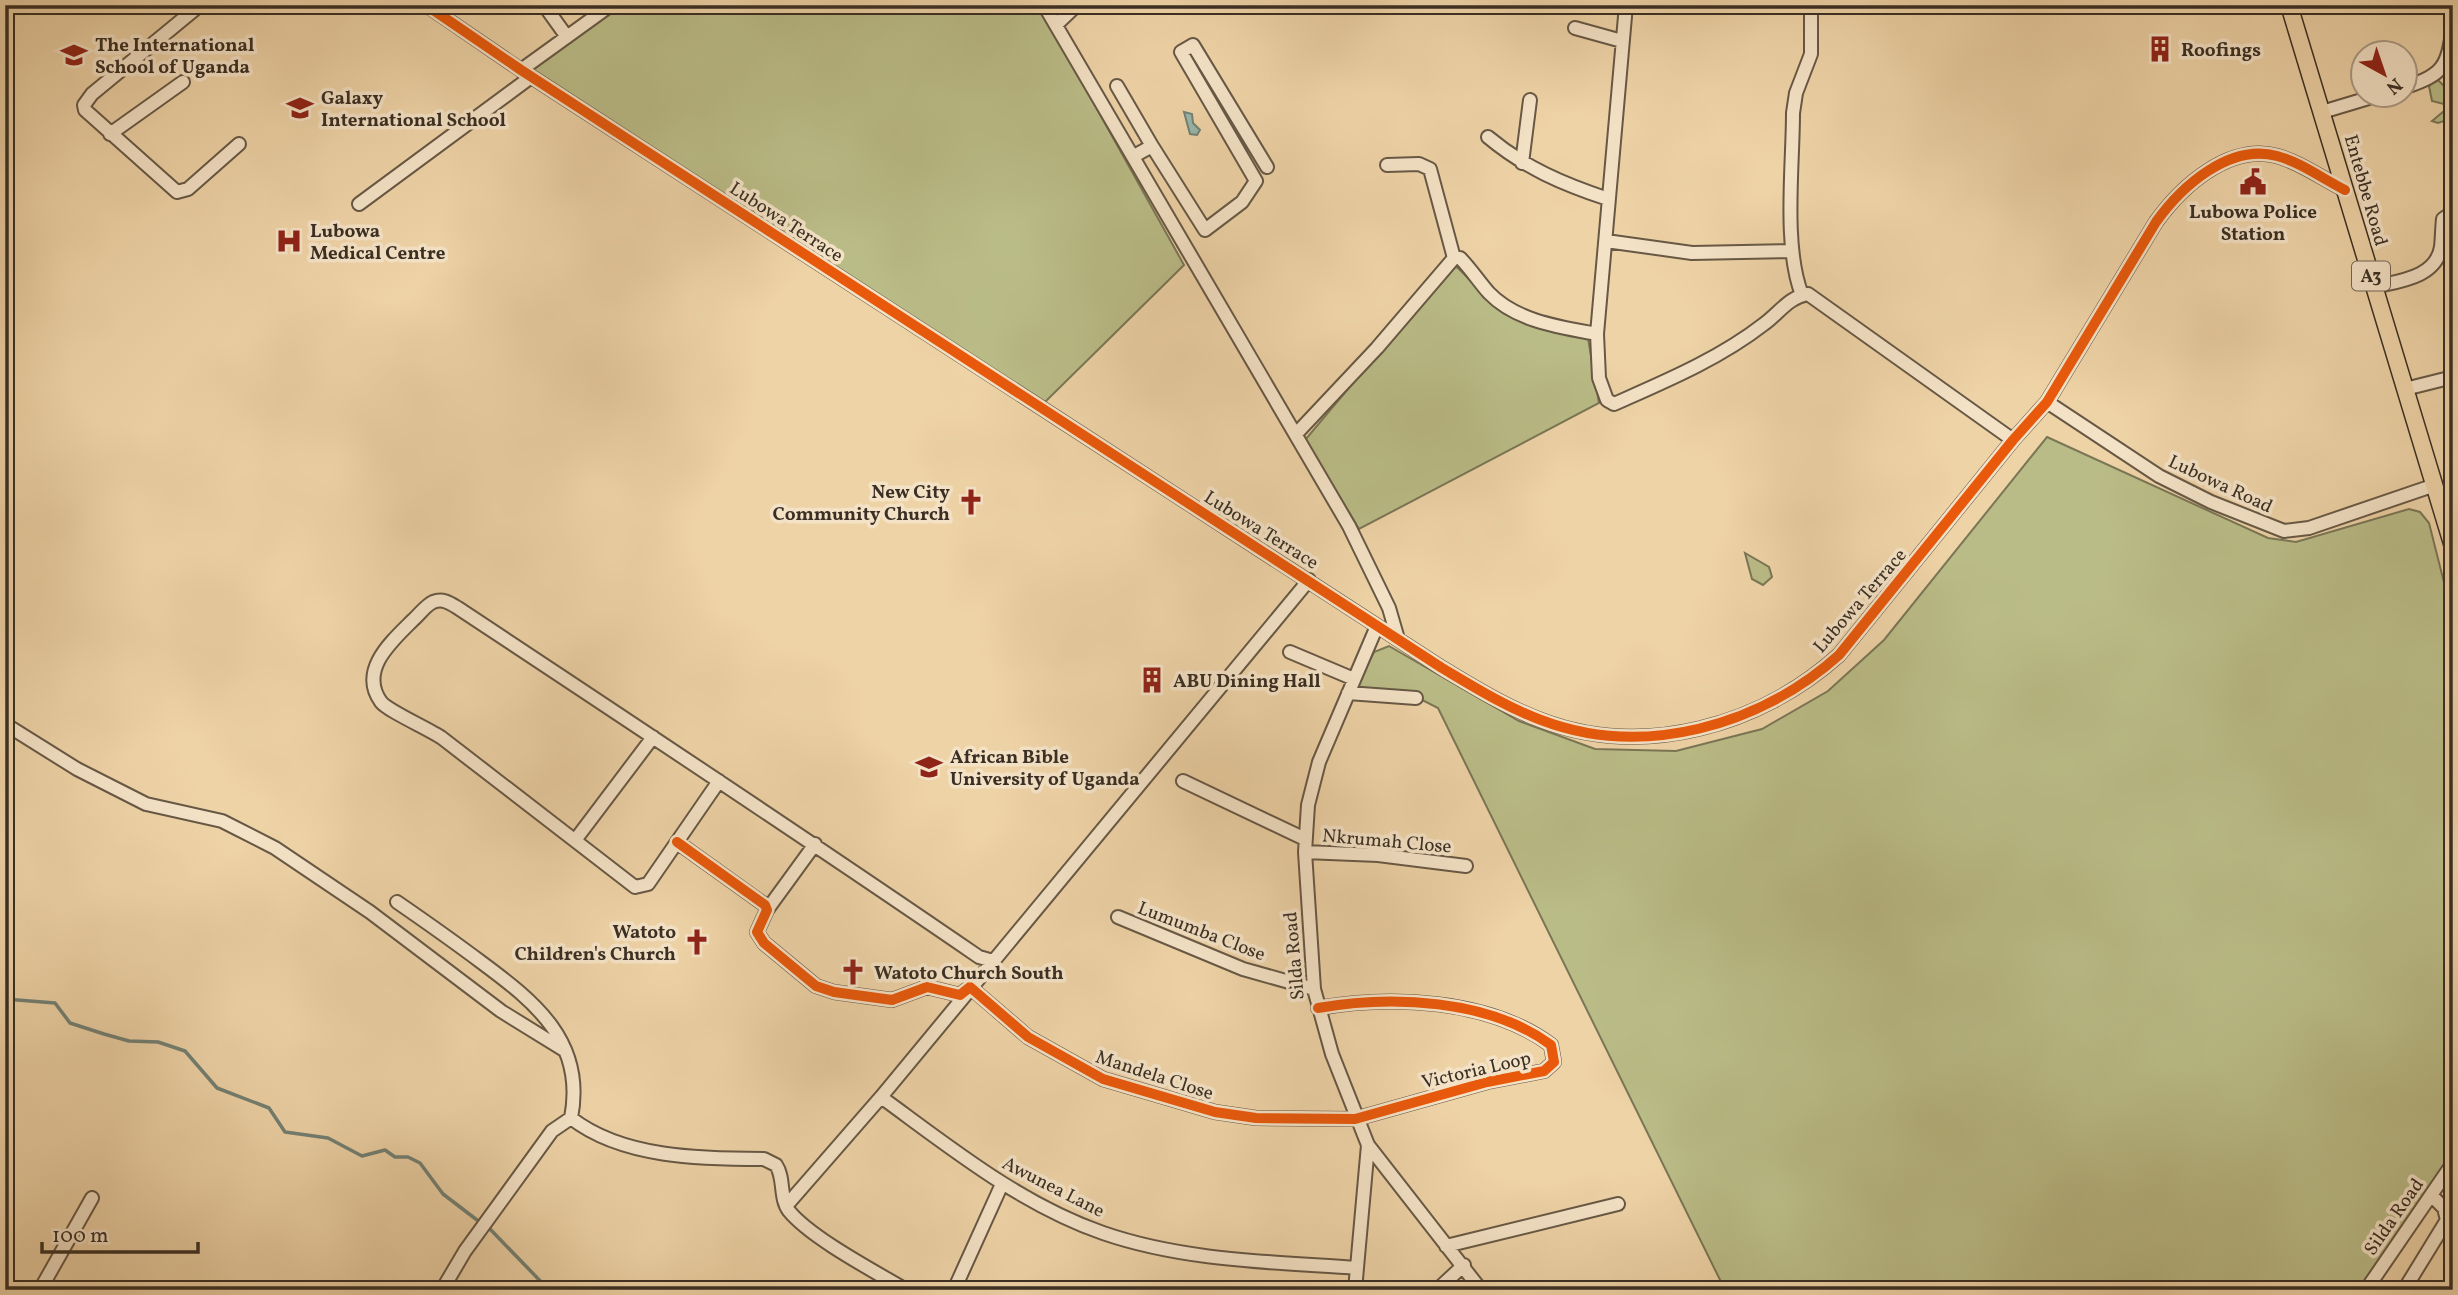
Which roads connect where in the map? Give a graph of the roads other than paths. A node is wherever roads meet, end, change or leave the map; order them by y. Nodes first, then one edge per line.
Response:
1 (200, 5) edge
2 (426, 5) edge
3 (544, 5) edge
4 (611, 5) edge
5 (1044, 5) edge
6 (1077, 5) edge
7 (1626, 5) edge
8 (1811, 5) edge
9 (2289, 5) edge
10 (1056, 25) junction
11 (2453, 27) edge
12 (1575, 28) dead end
13 (567, 37) junction
14 (1622, 41) junction
15 (526, 74) junction
16 (2420, 81) edge
17 (183, 82) dead end
18 (1117, 86) dead end
19 (1530, 100) dead end
20 (2350, 104) edge
21 (2322, 112) junction
22 (110, 134) junction
23 (1488, 137) dead end
24 (239, 144) dead end
25 (1153, 146) junction
26 (1134, 156) junction
27 (1522, 163) junction
28 (1387, 165) dead end
29 (1267, 167) dead end
30 (2345, 190) junction
31 (1608, 199) junction
32 (359, 204) dead end
33 (2453, 212) edge
34 (1606, 241) junction
35 (1792, 251) junction
36 (1454, 258) junction
37 (2374, 287) junction
38 (1802, 295) junction
39 (1597, 334) junction
40 (2453, 377) edge
41 (2405, 389) junction
42 (2047, 402) junction
43 (1296, 434) junction
44 (2013, 440) junction
45 (2435, 485) junction
46 (2453, 547) edge
47 (1310, 580) junction
48 (1377, 626) junction
49 (1398, 639) junction
50 (1290, 652) dead end
51 (1354, 679) junction
52 (1348, 693) junction
53 (1416, 698) dead end
54 (5, 723) edge
55 (653, 737) junction
56 (719, 781) junction
57 (1183, 781) dead end
58 (576, 839) junction
59 (677, 842) junction
60 (816, 845) junction
61 (1305, 846) junction
62 (1466, 866) dead end
63 (397, 902) dead end
64 (768, 910) junction
65 (1118, 917) dead end
66 (993, 961) junction
67 (970, 987) junction
68 (1314, 989) junction
69 (1318, 1008) junction
70 (564, 1050) junction
71 (881, 1097) junction
72 (570, 1118) junction
73 (1355, 1119) junction
74 (1368, 1145) junction
75 (2453, 1163) edge
76 (1002, 1184) junction
77 (2431, 1195) junction
78 (92, 1198) dead end
79 (1618, 1204) dead end
80 (786, 1206) junction
81 (1446, 1246) junction
82 (1464, 1265) junction
83 (1357, 1268) junction
84 (40, 1290) edge
85 (442, 1290) edge
86 (906, 1290) edge
87 (954, 1290) edge
88 (1356, 1290) edge
89 (1437, 1290) edge
90 (1481, 1290) edge
91 (2365, 1290) edge
92 (2404, 1290) edge

1 - 22 street
2 - 15 street, Lubowa Terrace
3 - 13 street
4 - 13 street
5 - 10 street
6 - 10 street
7 - 14 street
8 - 35 street
9 - 21 main road, Entebbe Road / A3
10 - 26 street
11 - 16 street
12 - 14 street
13 - 15 street
14 - 31 street
15 - 32 street
15 - 47 street, Lubowa Terrace
17 - 22 street
18 - 25 street
19 - 27 street
20 - 21 street
21 - 30 main road, Entebbe Road / A3
22 - 24 street
23 - 27 street
25 - 26 street
25 - 29 street
26 - 43 street
27 - 31 street
28 - 36 street
30 - 37 main road, Entebbe Road / A3
30 - 42 street, Lubowa Terrace
31 - 34 street
33 - 37 street
34 - 35 street
34 - 39 street
35 - 38 street
36 - 39 street
36 - 43 street
37 - 41 main road, Entebbe Road / A3
38 - 39 street
38 - 44 street
40 - 41 street
41 - 45 main road, Entebbe Road / A3
42 - 44 street, Lubowa Terrace
42 - 45 street, Lubowa Road
43 - 49 street
44 - 49 street, Lubowa Terrace
45 - 46 main road, Entebbe Road / A3
47 - 48 street, Lubowa Terrace
47 - 66 street
48 - 49 street, Lubowa Terrace
48 - 51 street, Silda Road
50 - 51 street
51 - 52 street, Silda Road
52 - 53 street
52 - 61 street, Silda Road
54 - 70 street
55 - 56 street
55 - 58 street
55 - 58 street
56 - 59 street
56 - 60 street
57 - 61 street
58 - 59 street
59 - 64 street
60 - 64 street
60 - 66 street
61 - 62 street, Nkrumah Close
61 - 68 street, Silda Road
63 - 70 street
64 - 67 street
65 - 68 street, Lumumba Close
66 - 67 street
67 - 71 street
67 - 73 street, Mandela Close
68 - 69 street, Silda Road
69 - 73 street, Silda Road
69 - 73 street, Victoria Loop
70 - 72 street
71 - 76 street, Awunea Lane
71 - 80 street
72 - 80 street
72 - 85 street
73 - 74 street, Silda Road
74 - 81 street, Silda Road
74 - 83 street
75 - 77 street, Silda Road
76 - 83 street, Awunea Lane
76 - 87 street
77 - 91 street, Silda Road
77 - 92 street
78 - 84 street
79 - 81 street
80 - 86 street
81 - 82 street, Silda Road
82 - 89 street
82 - 90 street, Silda Road
83 - 88 street

